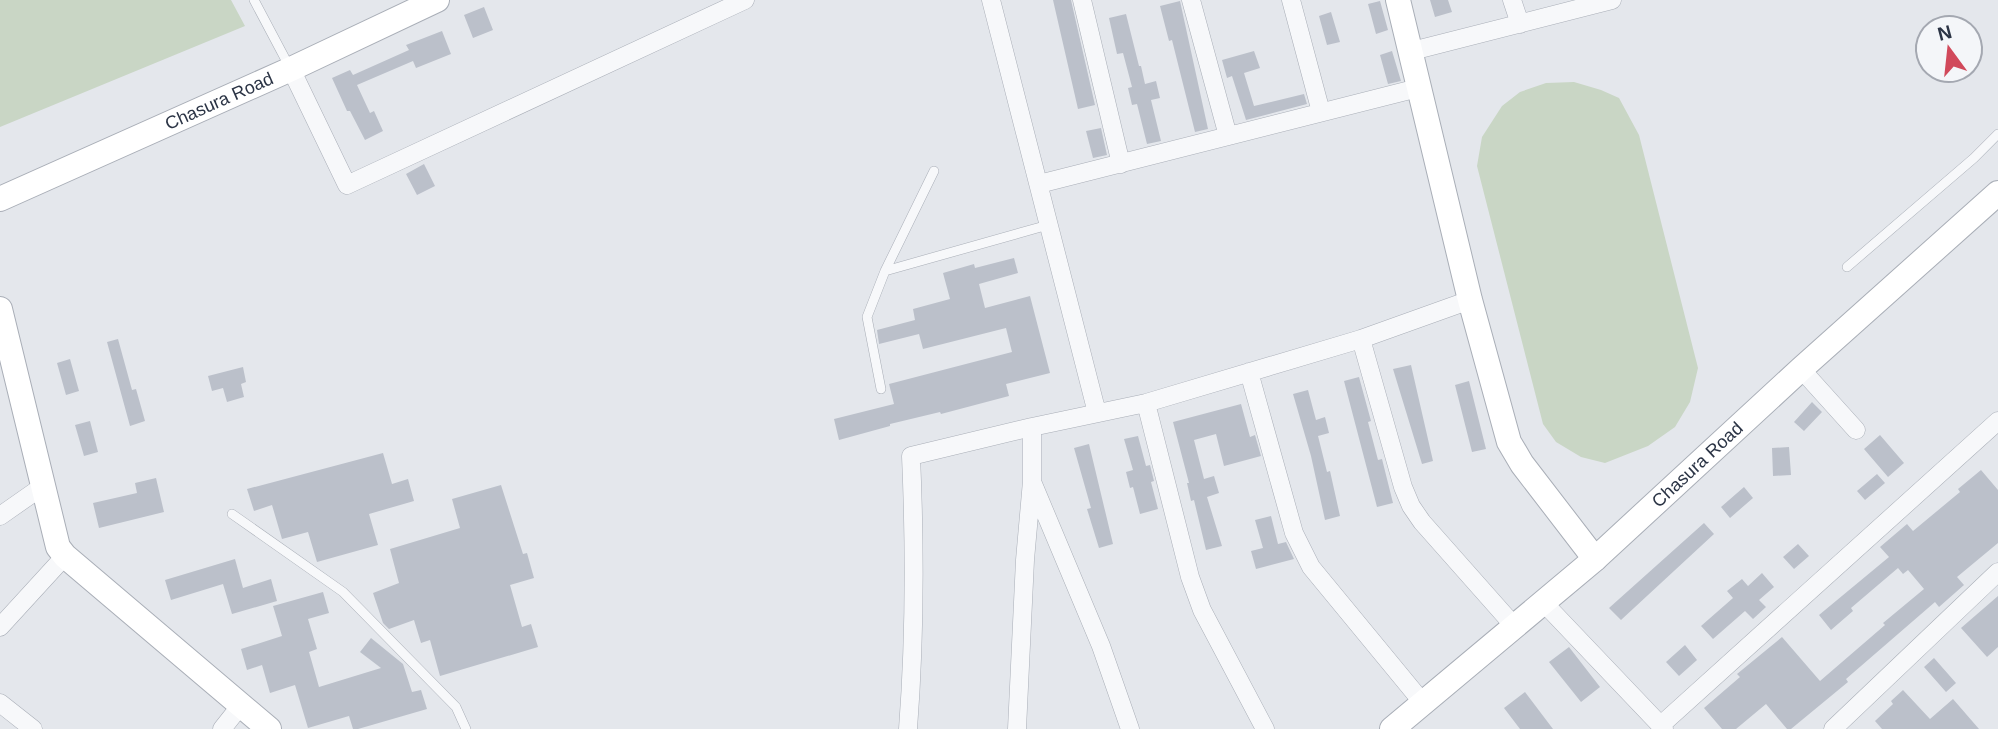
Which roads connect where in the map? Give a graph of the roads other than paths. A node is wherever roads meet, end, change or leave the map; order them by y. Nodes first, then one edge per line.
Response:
1 (254, 0) edge
2 (437, 0) edge
3 (745, 0) edge
4 (991, 0) edge
5 (1082, 0) edge
6 (1191, 0) edge
7 (1291, 0) edge
8 (1398, 0) edge
9 (1512, 0) edge
10 (1612, 0) edge
11 (1520, 24) junction
12 (1412, 51) junction
13 (291, 69) junction
14 (1418, 88) junction
15 (1321, 113) junction
16 (1998, 134) edge
17 (1228, 136) junction
18 (1121, 164) junction
19 (934, 171) dead end
20 (1039, 184) junction
21 (1998, 193) edge
22 (0, 199) edge
23 (1048, 225) junction
24 (1847, 267) dead end
25 (885, 271) junction
26 (1470, 300) junction
27 (0, 309) edge
28 (1361, 339) junction
29 (1801, 369) junction
30 (1249, 372) junction
31 (881, 388) dead end
32 (1146, 403) junction
33 (1097, 413) junction
34 (1998, 421) edge
35 (1032, 427) junction
36 (1856, 430) dead end
37 (1032, 481) junction
38 (43, 486) junction
39 (232, 514) dead end
40 (0, 516) edge
41 (65, 556) junction
42 (1595, 559) junction
43 (1998, 572) edge
44 (1544, 603) junction
45 (0, 627) edge
46 (1515, 627) junction
47 (0, 703) edge
48 (1423, 703) junction
49 (241, 705) junction
50 (1662, 727) edge
51 (33, 729) edge
52 (222, 729) edge
53 (269, 729) edge
54 (466, 729) edge
55 (908, 729) edge
56 (1017, 729) edge
57 (1130, 729) edge
58 (1265, 729) edge
59 (1392, 729) edge
60 (1833, 729) edge

1 - 13 lane
2 - 13 street, Chasura Road
3 - 13 street
4 - 20 street
5 - 18 street
6 - 17 street
7 - 15 street
8 - 12 street
9 - 11 street
10 - 11 street
11 - 12 street
12 - 14 street
13 - 22 street, Chasura Road
14 - 15 street
14 - 26 street
15 - 17 street
16 - 24 lane
17 - 18 street
18 - 20 street
19 - 25 lane
20 - 23 street
21 - 29 street, Chasura Road
23 - 25 lane
23 - 33 street
25 - 31 lane
26 - 28 street
26 - 42 street
27 - 38 street
28 - 30 street
28 - 46 street
29 - 36 street
29 - 42 street, Chasura Road
30 - 32 street
30 - 48 street
32 - 33 street
32 - 58 street
33 - 35 street
34 - 50 street
35 - 37 street
35 - 55 street
37 - 56 street
37 - 57 street
38 - 40 street
38 - 41 street
39 - 54 lane
41 - 45 street
41 - 49 street
42 - 44 street, Chasura Road
43 - 60 street
44 - 46 street, Chasura Road
44 - 50 street
46 - 48 street, Chasura Road
47 - 51 street
48 - 59 street, Chasura Road
49 - 52 street
49 - 53 street

